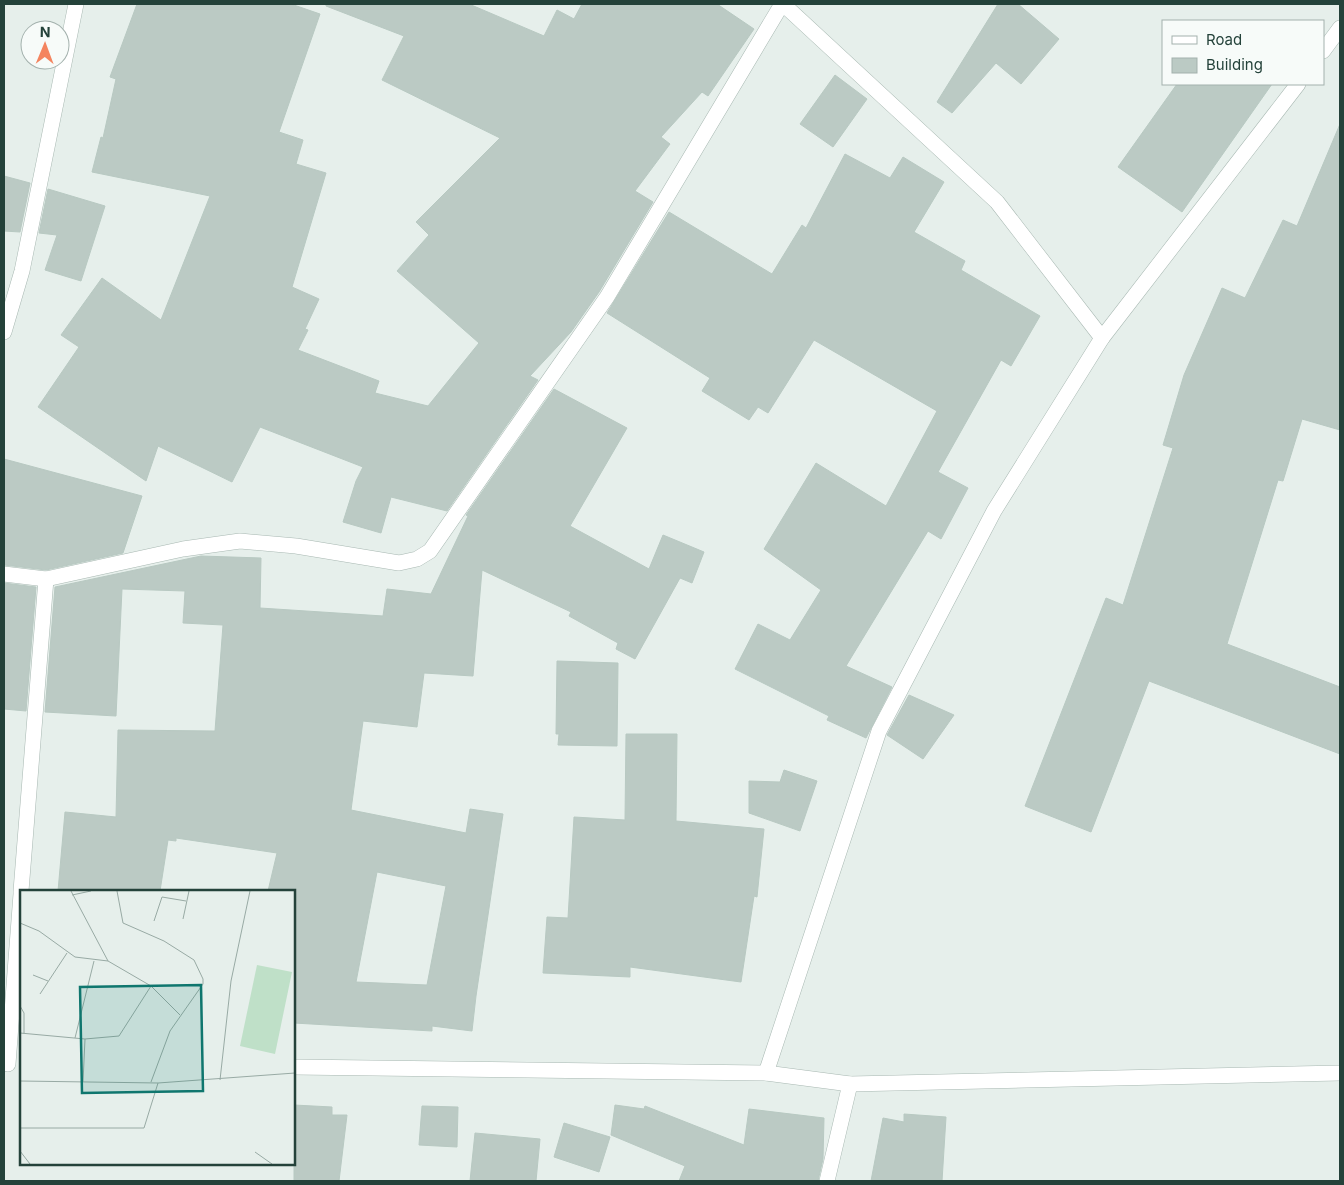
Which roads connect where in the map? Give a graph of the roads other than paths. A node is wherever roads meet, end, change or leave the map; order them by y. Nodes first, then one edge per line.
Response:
1 (76, 4) edge
2 (782, 4) edge
3 (1340, 28) edge
4 (1324, 50) edge
5 (1297, 85) edge
6 (4, 332) edge
7 (1102, 338) junction
8 (4, 574) edge
9 (46, 579) junction
10 (21, 890) edge
11 (20, 910) edge
12 (11, 1064) edge
13 (295, 1067) edge
14 (766, 1073) junction
15 (1340, 1073) edge
16 (850, 1084) junction
17 (827, 1181) edge

1 - 6 street
2 - 7 street
2 - 9 street
3 - 4 street
5 - 7 street
7 - 14 street
8 - 9 street
9 - 10 street
11 - 12 street
13 - 14 street
14 - 16 street
15 - 16 street
16 - 17 street

